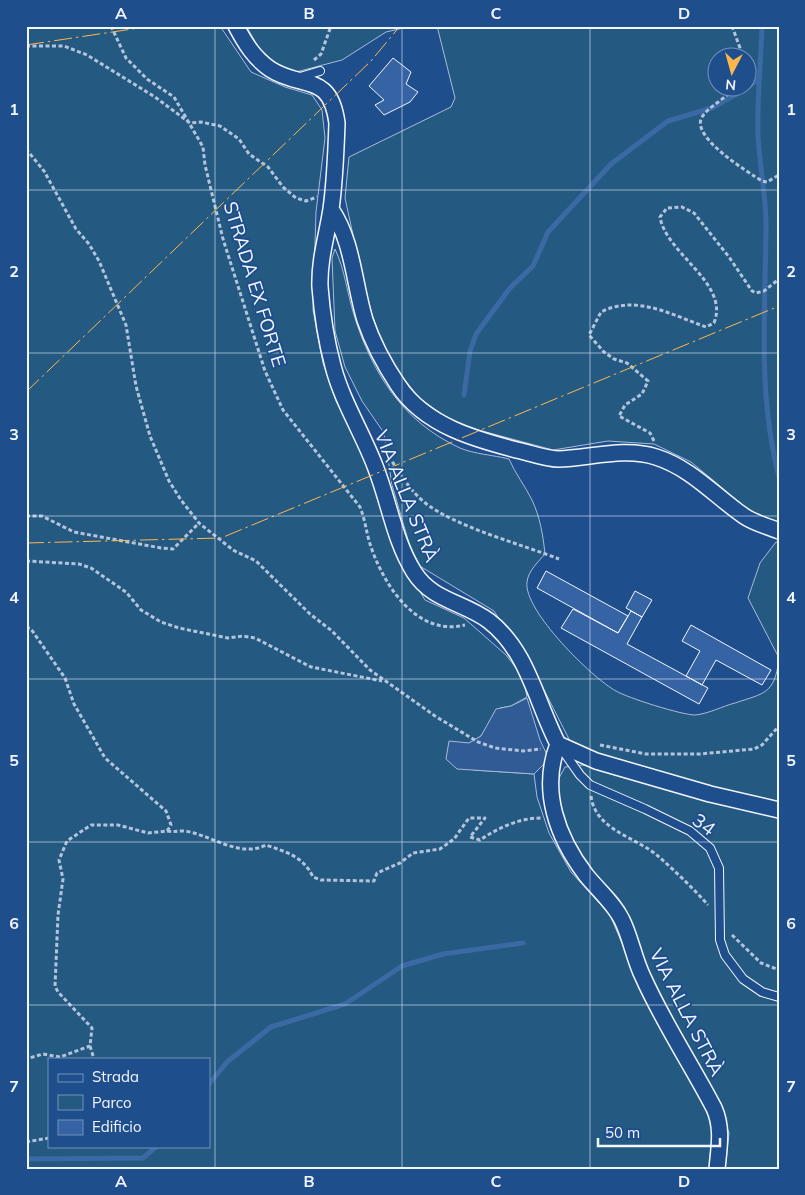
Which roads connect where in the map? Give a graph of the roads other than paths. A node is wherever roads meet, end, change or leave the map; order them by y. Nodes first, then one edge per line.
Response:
1 (236, 26) edge
2 (320, 71) dead end
3 (296, 78) junction
4 (331, 209) junction
5 (779, 531) edge
6 (558, 744) junction
7 (779, 810) edge
8 (779, 997) edge
9 (716, 1169) edge

1 - 3 street, VIA ALLA STRÀ
2 - 3 lane
3 - 4 street, VIA ALLA STRÀ
4 - 5 street
4 - 6 street, VIA ALLA STRÀ
6 - 7 street
6 - 8 lane, 34
6 - 9 street, VIA ALLA STRÀ

